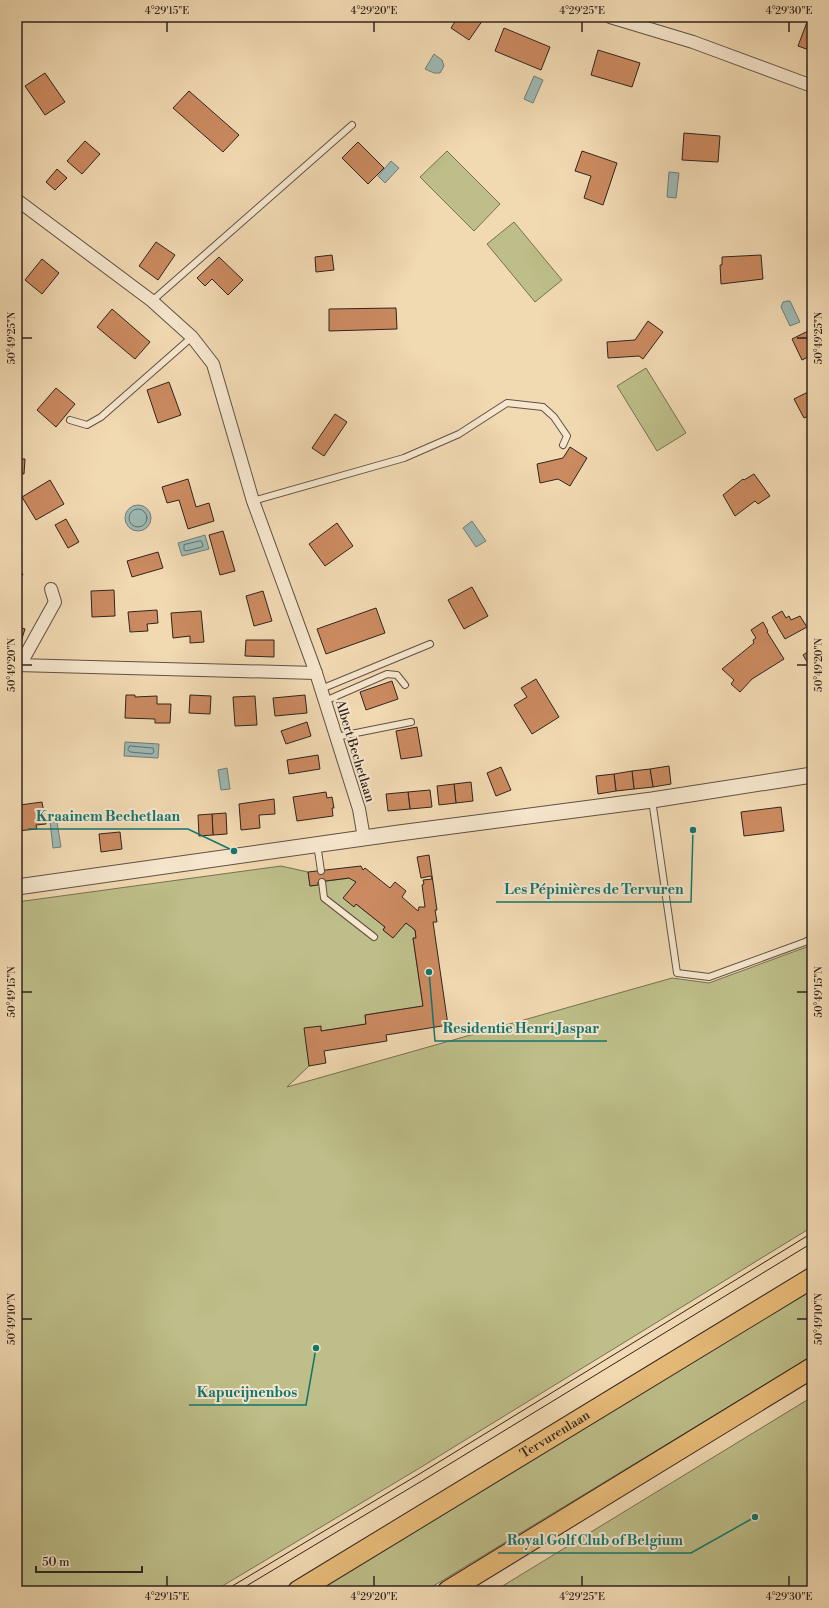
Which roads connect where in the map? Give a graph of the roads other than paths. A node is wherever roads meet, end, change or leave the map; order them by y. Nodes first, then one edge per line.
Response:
1 (612, 17) edge
2 (812, 86) edge
3 (352, 125) dead end
4 (17, 200) edge
5 (152, 301) junction
6 (192, 337) junction
7 (70, 420) dead end
8 (563, 445) dead end
9 (252, 501) junction
10 (51, 589) dead end
11 (430, 644) dead end
12 (18, 665) edge
13 (316, 674) junction
14 (405, 685) dead end
15 (321, 689) junction
16 (325, 701) junction
17 (411, 722) dead end
18 (336, 738) junction
19 (812, 775) edge
20 (652, 800) junction
21 (364, 838) junction
22 (317, 844) junction
23 (321, 870) dead end
24 (322, 882) dead end
25 (17, 887) edge
26 (374, 937) dead end
27 (812, 938) edge
28 (812, 1278) edge
29 (812, 1368) edge
30 (298, 1591) edge
31 (448, 1591) edge

1 - 2 street
3 - 5 lane
4 - 5 street, Albert Bechetlaan
5 - 6 street, Albert Bechetlaan
6 - 7 lane
6 - 9 street, Albert Bechetlaan
8 - 9 lane
9 - 13 street, Albert Bechetlaan
10 - 12 street
11 - 15 lane
12 - 13 street
13 - 15 street, Albert Bechetlaan
14 - 16 lane
15 - 16 street, Albert Bechetlaan
16 - 18 street, Albert Bechetlaan
17 - 18 lane
18 - 21 street, Albert Bechetlaan
19 - 20 street
20 - 21 street
20 - 27 lane
21 - 22 street
22 - 23 lane
22 - 25 street
24 - 26 lane
28 - 30 main road, Tervurenlaan
29 - 31 main road

